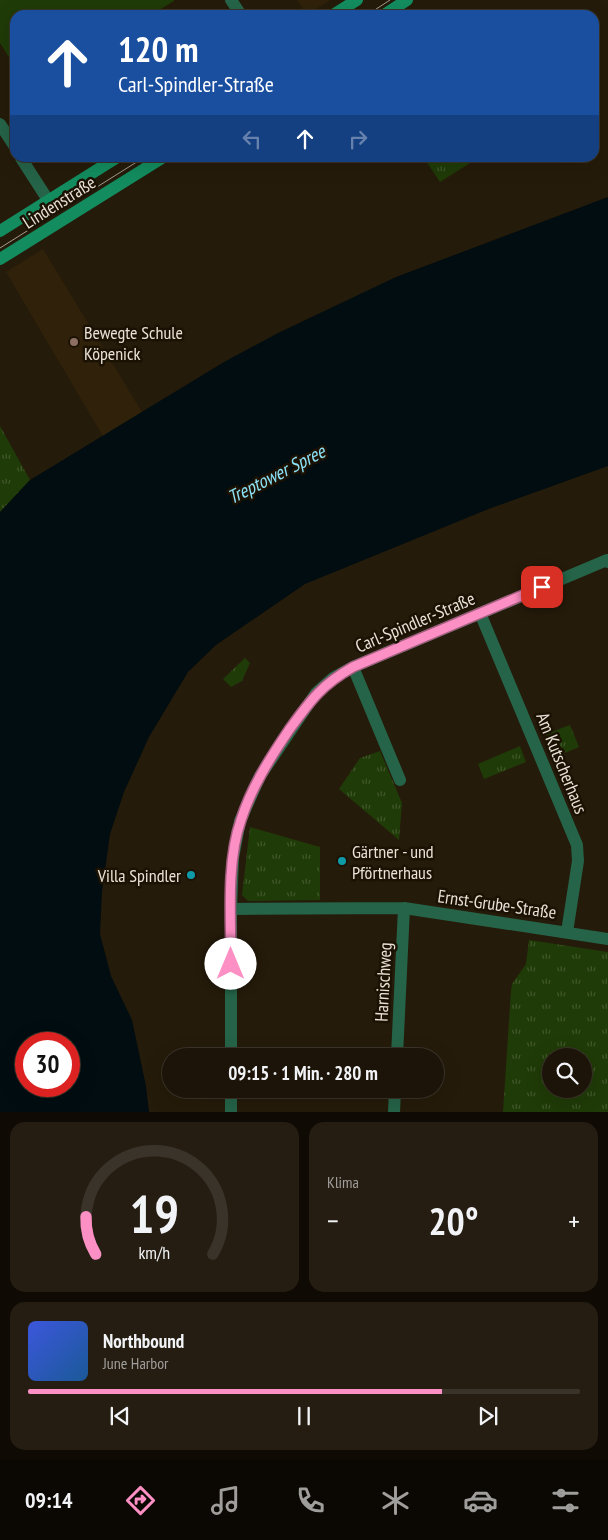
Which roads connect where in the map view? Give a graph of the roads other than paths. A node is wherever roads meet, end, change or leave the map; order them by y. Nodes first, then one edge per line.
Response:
1 (356, 0) edge
2 (407, 0) edge
3 (341, 10) edge
4 (392, 10) edge
5 (0, 124) edge
6 (10, 140) edge
7 (24, 162) edge
8 (110, 162) edge
9 (156, 162) edge
10 (48, 200) junction
11 (0, 231) edge
12 (0, 259) edge
13 (608, 562) edge
14 (480, 613) junction
15 (353, 667) junction
16 (400, 780) dead end
17 (404, 908) junction
18 (231, 909) junction
19 (567, 932) junction
20 (608, 939) edge
21 (231, 1048) edge
22 (397, 1048) edge
23 (231, 1098) edge
24 (395, 1098) edge
25 (231, 1112) edge
26 (394, 1112) edge

1 - 3 main road
2 - 4 main road
5 - 6 street
7 - 10 street
8 - 10 main road, Lindenstraße
9 - 12 main road, Lindenstraße
10 - 11 main road, Lindenstraße
13 - 14 street, Carl-Spindler-Straße
14 - 15 street, Carl-Spindler-Straße
14 - 19 street, Am Kutscherhaus
15 - 16 street
15 - 18 street, Carl-Spindler-Straße
17 - 18 street, Ernst-Grube-Straße
17 - 19 street, Ernst-Grube-Straße
17 - 22 street, Harnischweg
18 - 21 street, Carl-Spindler-Straße
19 - 20 street, Ernst-Grube-Straße
23 - 25 street
24 - 26 street

